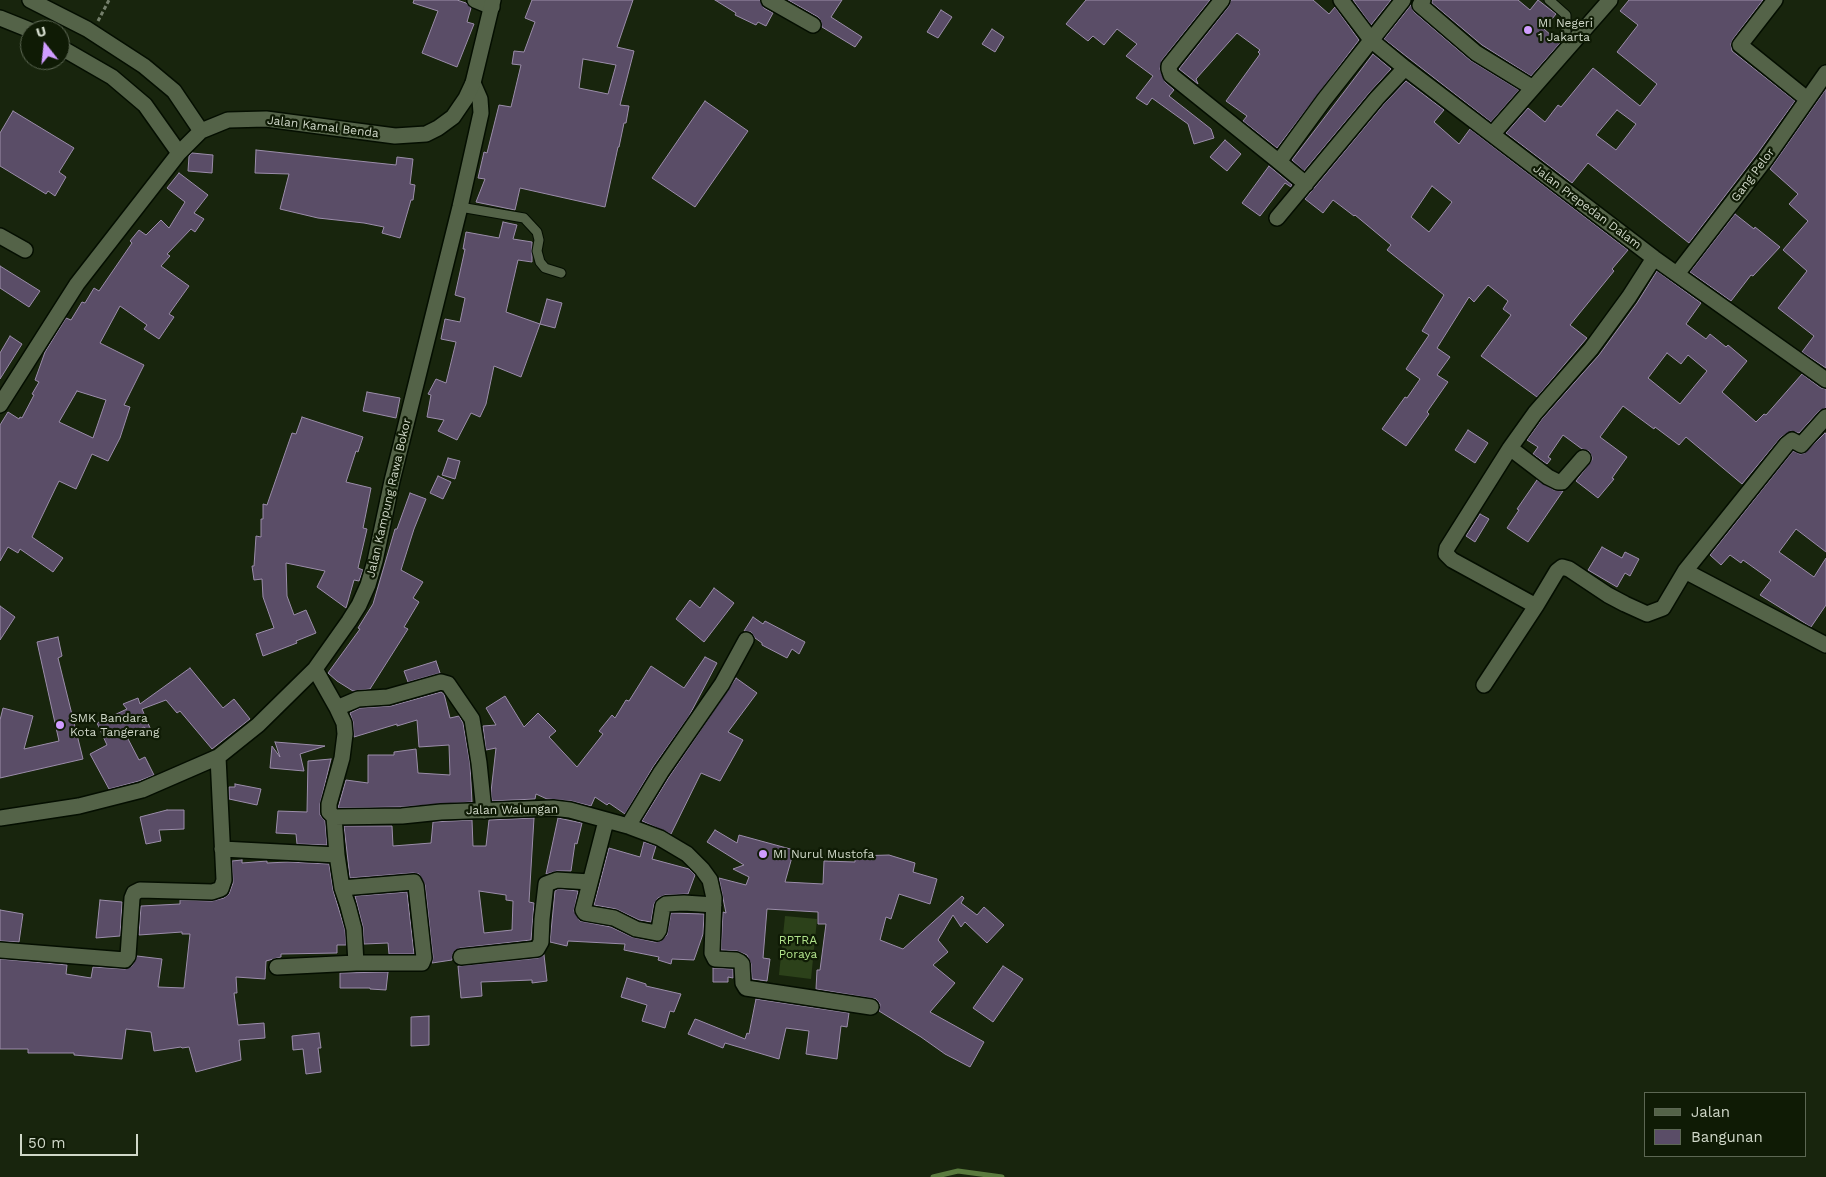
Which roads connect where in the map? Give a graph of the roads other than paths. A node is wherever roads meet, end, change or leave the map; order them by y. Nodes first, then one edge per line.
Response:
1 (30, 0) edge
2 (475, 0) edge
3 (770, 0) edge
4 (1222, 0) edge
5 (1341, 0) edge
6 (1403, 0) edge
7 (1423, 0) edge
8 (1549, 0) edge
9 (1775, 0) edge
10 (492, 3) edge
11 (1600, 4) edge
12 (0, 18) edge
13 (20, 26) edge
14 (813, 26) dead end
15 (1372, 42) junction
16 (1572, 43) junction
17 (70, 53) edge
18 (1405, 68) junction
19 (1826, 73) edge
20 (473, 83) junction
21 (1533, 88) junction
22 (1807, 99) junction
23 (201, 131) junction
24 (1494, 135) junction
25 (179, 153) junction
26 (1278, 161) junction
27 (1306, 184) junction
28 (467, 209) junction
29 (1277, 218) dead end
30 (0, 236) edge
31 (25, 250) dead end
32 (1654, 258) junction
33 (561, 273) dead end
34 (1677, 274) junction
35 (1826, 380) edge
36 (0, 405) edge
37 (1826, 418) edge
38 (1510, 448) junction
39 (1582, 458) dead end
40 (1685, 571) junction
41 (1536, 606) junction
42 (746, 640) dead end
43 (1826, 645) edge
44 (318, 676) junction
45 (1484, 685) dead end
46 (337, 708) junction
47 (218, 765) junction
48 (484, 811) junction
49 (334, 817) junction
50 (0, 818) edge
51 (606, 821) junction
52 (628, 826) junction
53 (222, 849) junction
54 (337, 856) junction
55 (590, 882) junction
56 (342, 888) junction
57 (714, 905) junction
58 (0, 950) edge
59 (461, 957) dead end
60 (356, 964) junction
61 (277, 966) dead end
62 (871, 1007) dead end

1 - 23 street
2 - 10 street
3 - 14 street
4 - 26 street
5 - 15 street, Jalan Prepedan Dalam
6 - 15 street
7 - 21 street
8 - 16 lane
9 - 22 street
10 - 20 street, Jalan Kamal Benda
11 - 16 street
12 - 13 street
15 - 18 street, Jalan Prepedan Dalam
15 - 26 street
16 - 21 street
17 - 25 street
18 - 24 street, Jalan Prepedan Dalam
18 - 27 street
19 - 22 street, Gang Pelor
20 - 23 street, Jalan Kamal Benda
20 - 28 street, Jalan Kampung Rawa Bokor
21 - 24 street
22 - 34 street, Gang Pelor
23 - 25 street, Jalan Kamal Benda
24 - 32 street, Jalan Prepedan Dalam
25 - 36 street, Jalan Kamal Benda
26 - 27 street
27 - 29 street
28 - 33 lane
28 - 44 street, Jalan Kampung Rawa Bokor
30 - 31 street
32 - 34 street, Jalan Prepedan Dalam
32 - 38 street
34 - 35 street, Jalan Prepedan Dalam
37 - 40 street
38 - 39 street
38 - 41 street
40 - 41 street
40 - 43 street
41 - 45 street
42 - 52 street
44 - 46 street
44 - 47 street, Jalan Kampung Rawa Bokor
46 - 48 street
46 - 49 street
47 - 50 street, Jalan Kampung Rawa Bokor
47 - 53 street
48 - 49 street, Jalan Walungan
48 - 51 street, Jalan Walungan
49 - 54 street
51 - 52 street, Jalan Walungan
51 - 55 street
52 - 57 street, Jalan Walungan
53 - 54 street
53 - 58 street
54 - 56 street
55 - 57 street
55 - 59 street
56 - 60 street
56 - 60 street
57 - 62 street, Jalan Walungan
60 - 61 street

